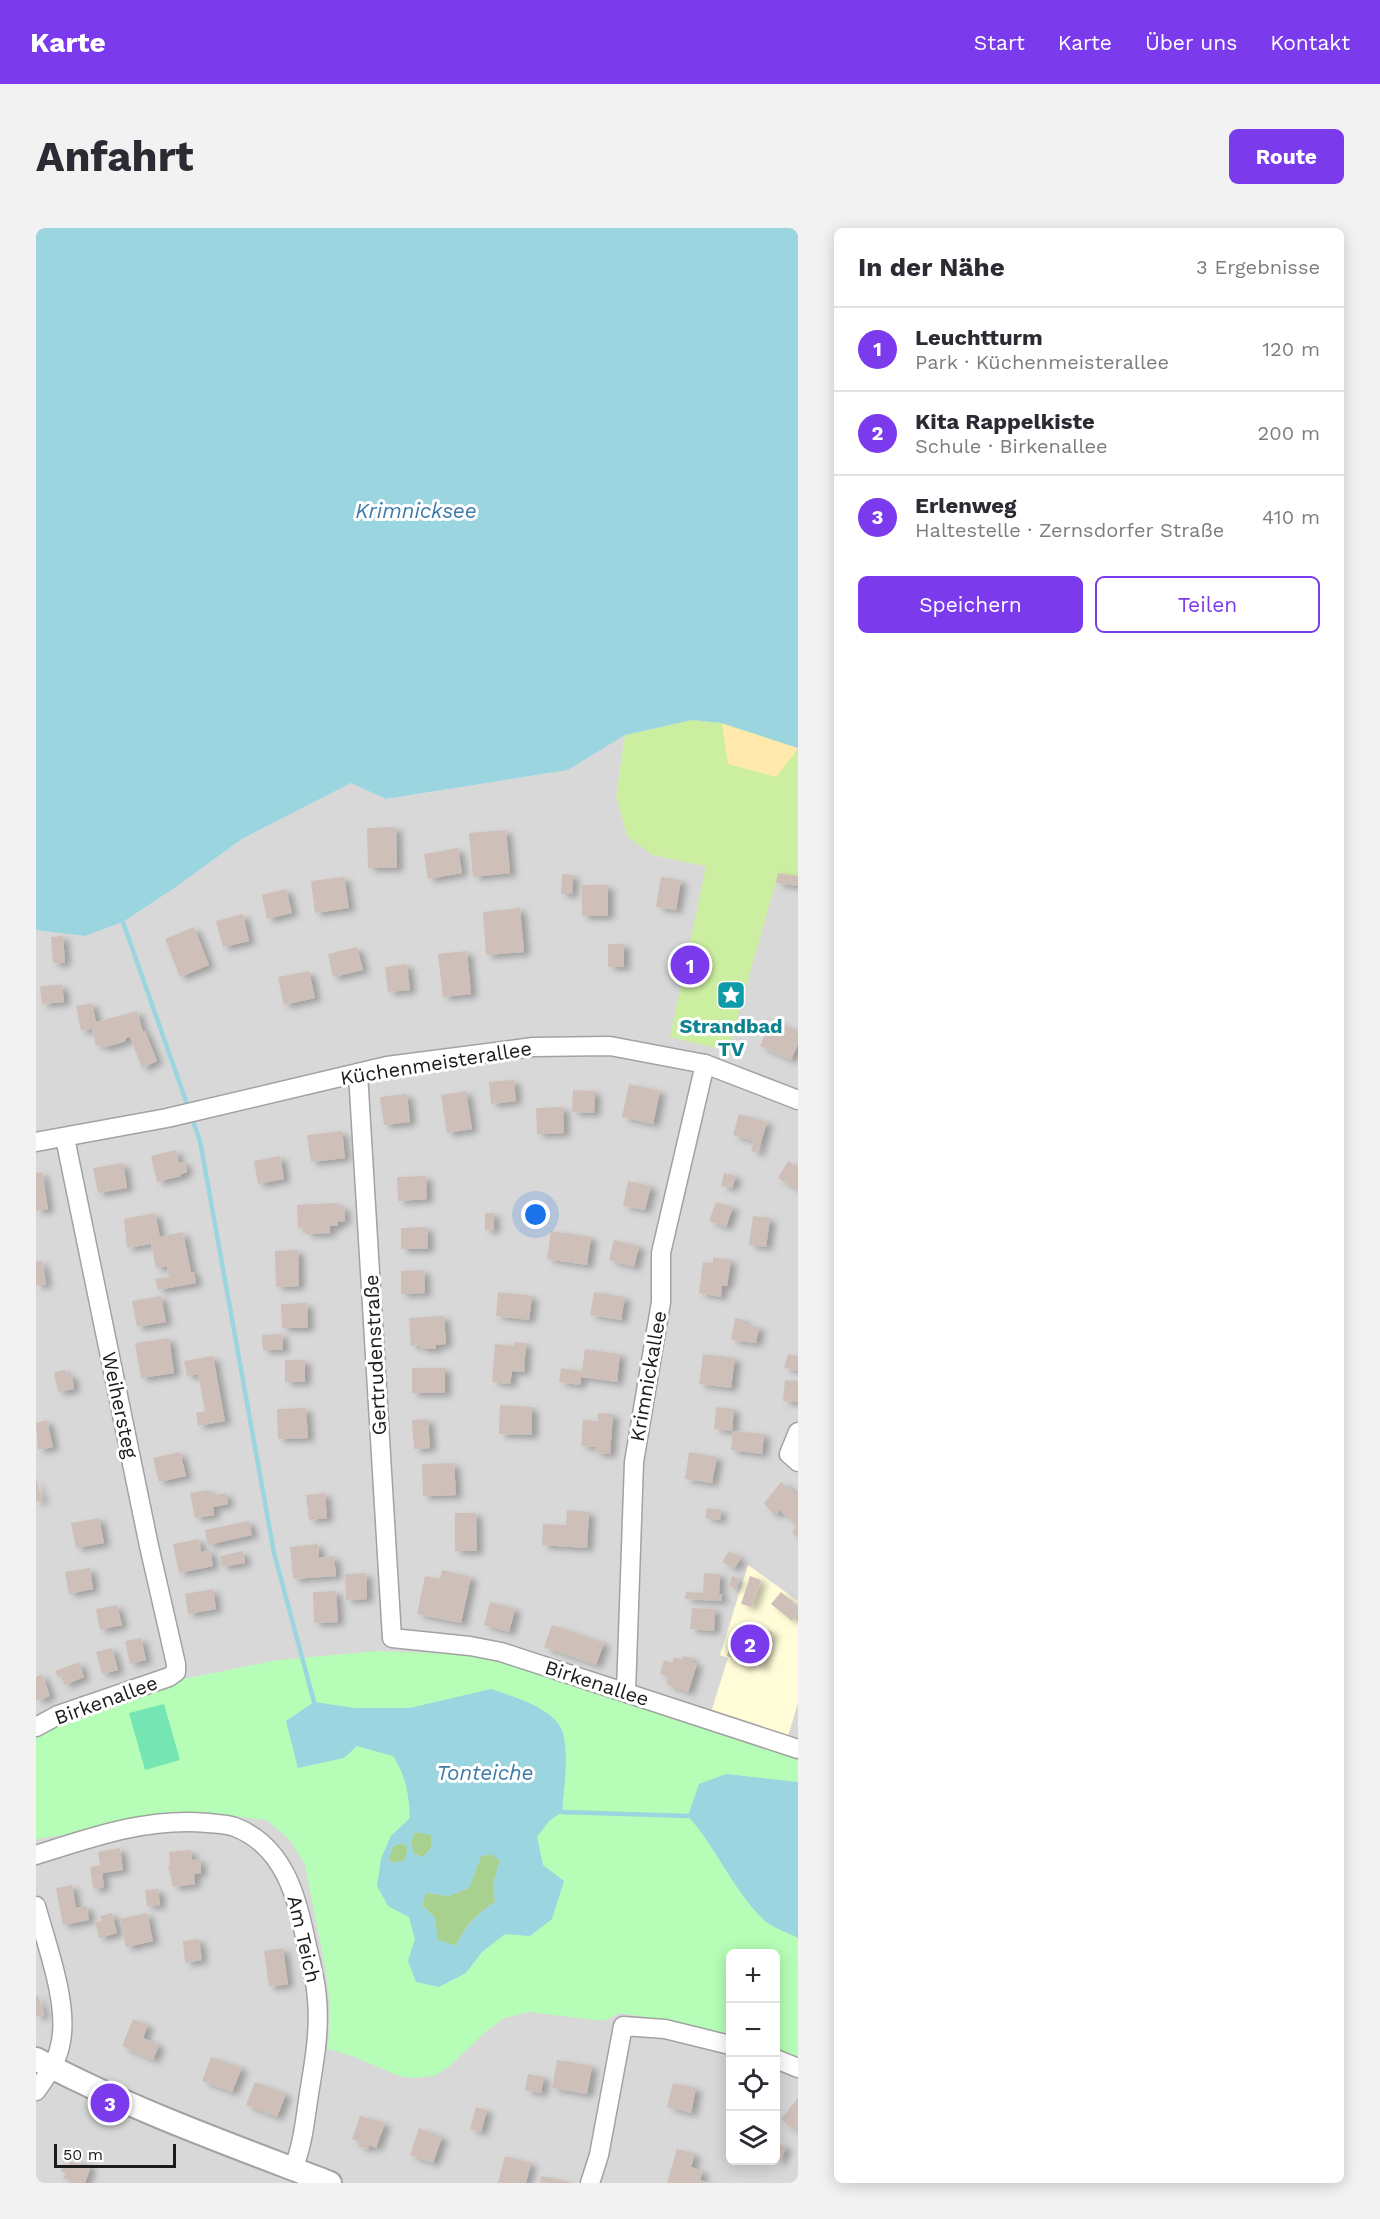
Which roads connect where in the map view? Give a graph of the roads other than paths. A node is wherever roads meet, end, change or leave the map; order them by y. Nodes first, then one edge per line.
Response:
1 (705, 1064) junction
2 (358, 1073) junction
3 (798, 1100) edge
4 (65, 1138) junction
5 (36, 1142) edge
6 (798, 1432) edge
7 (798, 1462) edge
8 (392, 1638) joint
9 (176, 1672) joint
10 (626, 1692) junction
11 (36, 1727) edge
12 (798, 1749) edge
13 (36, 1855) edge
14 (36, 1906) edge
15 (726, 2044) edge
16 (780, 2061) edge
17 (43, 2063) edge
18 (798, 2068) edge
19 (36, 2091) edge
20 (293, 2169) junction
21 (330, 2183) edge
22 (590, 2183) edge

1 - 2 street, Küchenmeisterallee
1 - 3 street, Küchenmeisterallee
1 - 10 street, Krimnickallee
2 - 4 street, Küchenmeisterallee
2 - 8 street, Gertrudenstraße
4 - 5 street, Küchenmeisterallee
4 - 9 street, Weihersteg
6 - 7 street
8 - 10 street, Birkenallee
9 - 11 street, Birkenallee
10 - 12 street, Birkenallee
13 - 20 street, Am Teich
14 - 17 street
15 - 22 street
16 - 18 street
17 - 19 street
17 - 20 street
20 - 21 street

